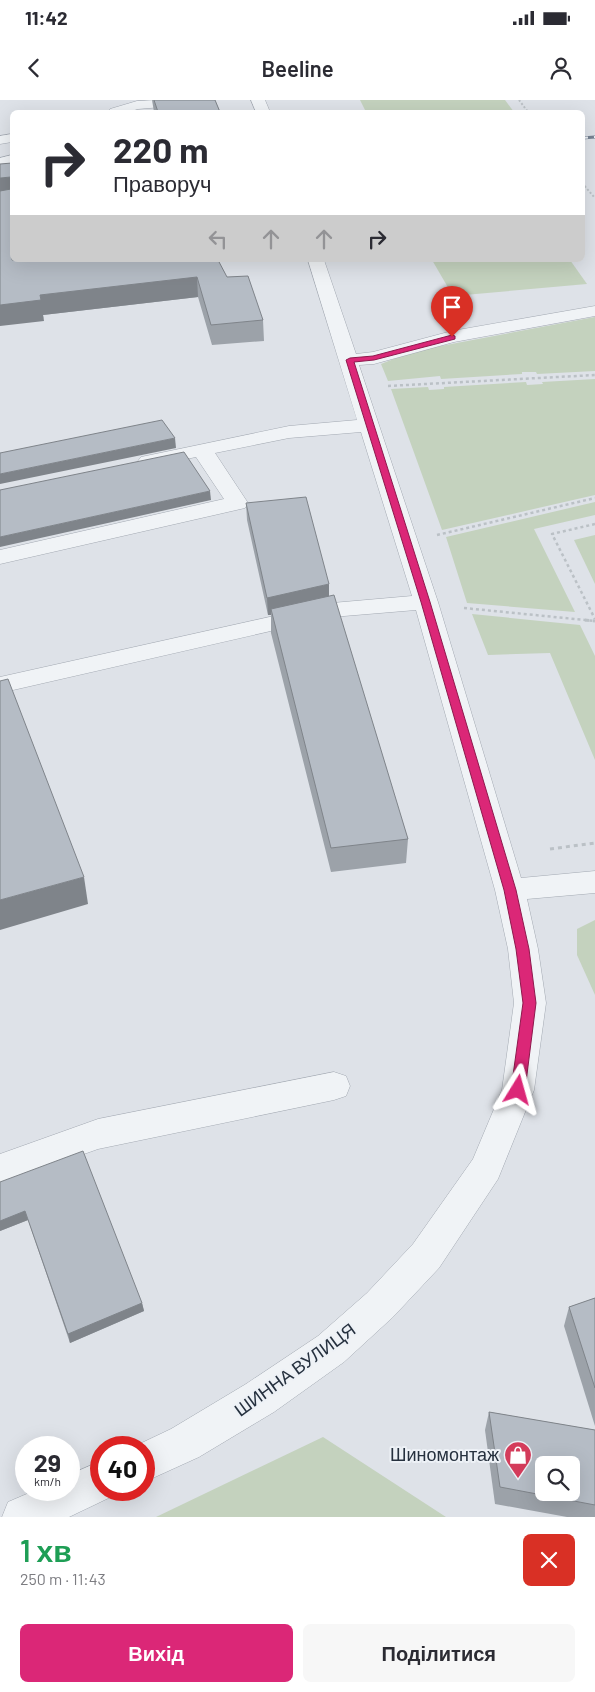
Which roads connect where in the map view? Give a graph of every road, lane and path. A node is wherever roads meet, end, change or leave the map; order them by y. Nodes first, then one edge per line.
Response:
1 (157, 104) edge
2 (122, 110) edge
3 (585, 186) edge
4 (595, 198) edge
5 (317, 262) edge
6 (595, 311) edge
7 (350, 360) junction
8 (595, 375) edge
9 (384, 386) dead end
10 (370, 425) junction
11 (202, 450) junction
12 (125, 466) edge
13 (595, 498) edge
14 (595, 524) edge
15 (437, 535) dead end
16 (0, 557) edge
17 (426, 602) junction
18 (464, 608) dead end
19 (595, 620) edge
20 (0, 685) edge
21 (595, 843) edge
22 (550, 849) dead end
23 (595, 882) edge
24 (510, 890) junction
25 (334, 1086) dead end
26 (0, 1168) edge
27 (155, 1457) edge
28 (90, 1486) edge
29 (24, 1517) edge

1 - 2 street
3 - 4 path
5 - 7 street, ШИННА ВУЛИЦЯ
6 - 7 street
7 - 10 street, ШИННА ВУЛИЦЯ
8 - 9 path
10 - 11 street
10 - 17 street, ШИННА ВУЛИЦЯ
11 - 12 street
11 - 16 street
13 - 15 path
14 - 19 path
17 - 20 street
17 - 24 street, ШИННА ВУЛИЦЯ
18 - 19 path
21 - 22 path
23 - 24 street
24 - 27 street, ШИННА ВУЛИЦЯ
25 - 26 street
28 - 29 street

